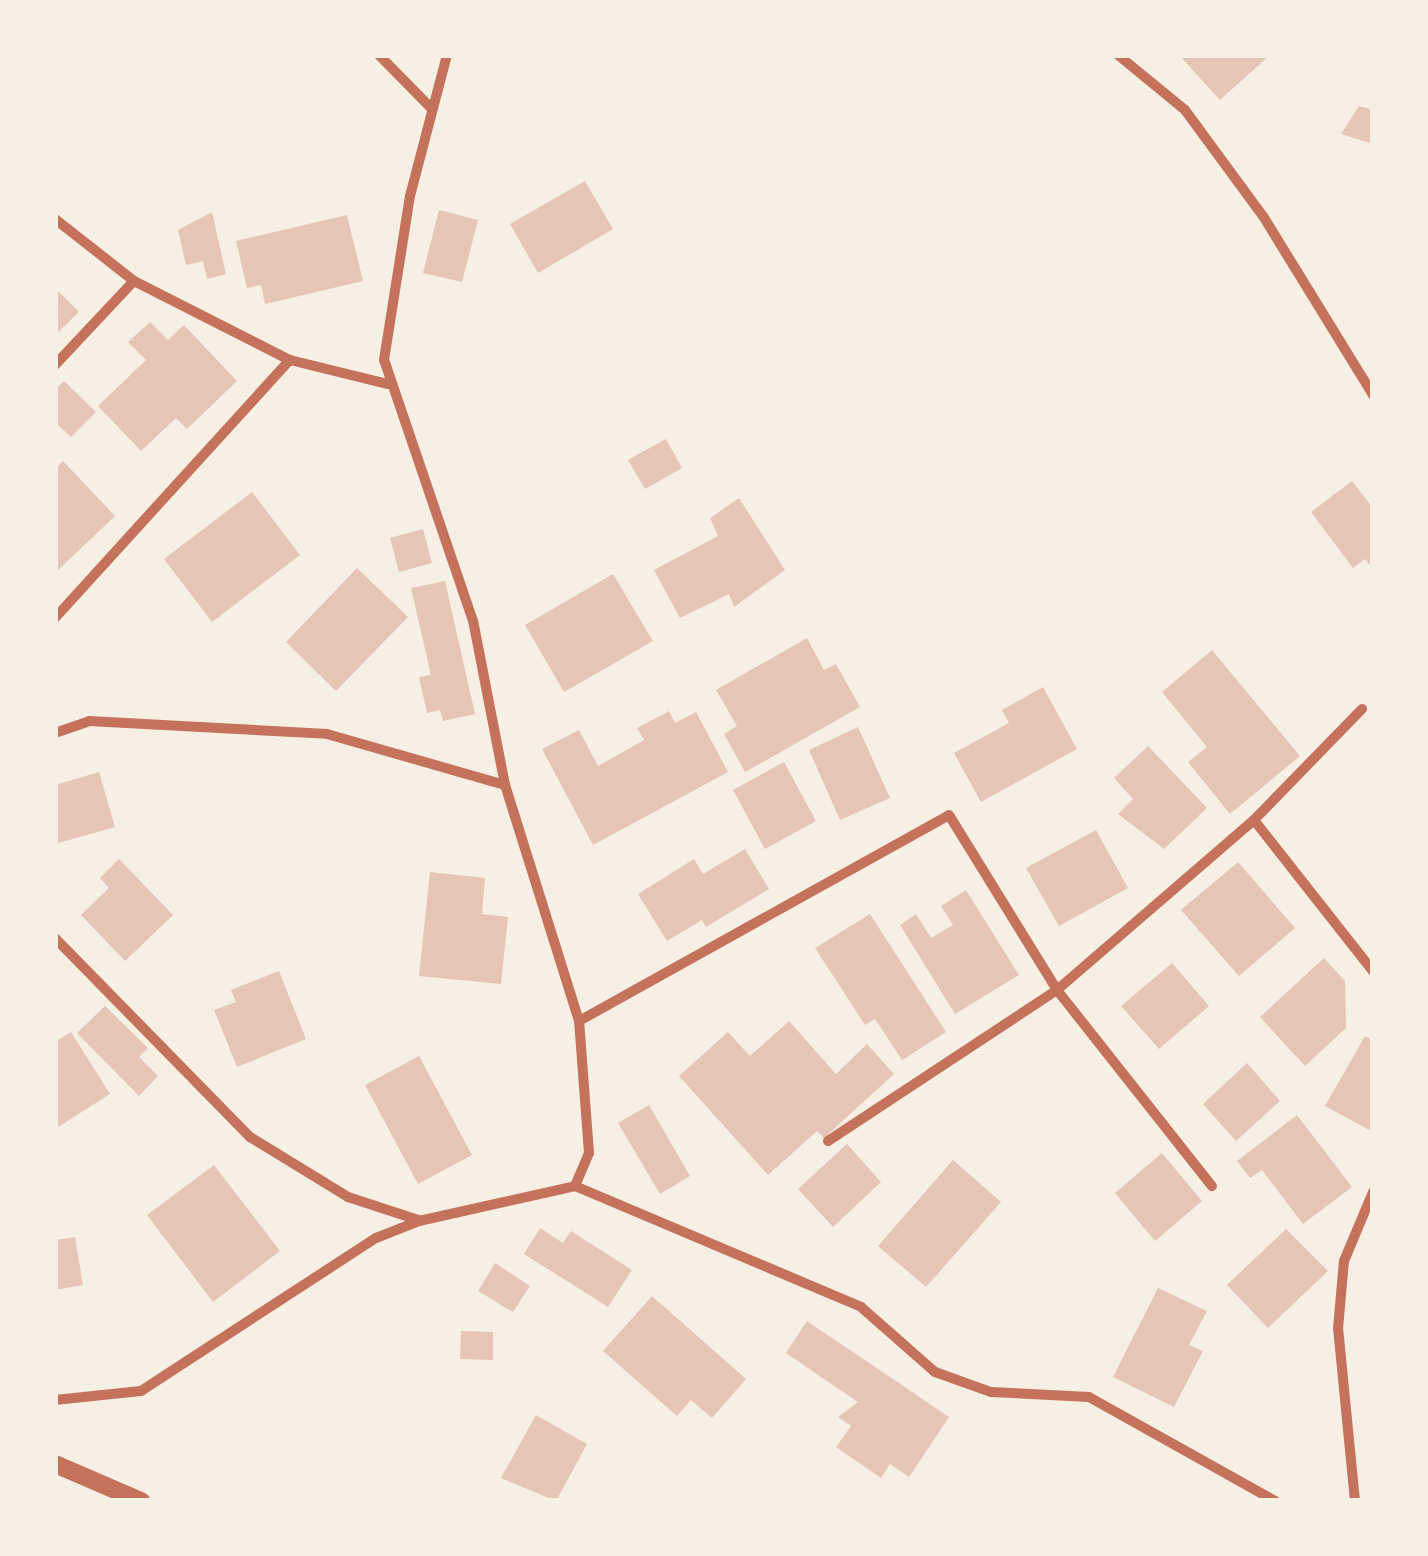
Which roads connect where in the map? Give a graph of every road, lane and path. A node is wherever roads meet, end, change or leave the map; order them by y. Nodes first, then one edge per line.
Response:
1 (380, 55) edge
2 (447, 55) edge
3 (1118, 55) edge
4 (432, 109) junction
5 (55, 219) edge
6 (134, 280) junction
7 (290, 360) junction
8 (55, 365) edge
9 (388, 384) junction
10 (1373, 395) edge
11 (55, 618) edge
12 (1362, 710) dead end
13 (55, 734) edge
14 (505, 785) junction
15 (1254, 820) junction
16 (55, 938) edge
17 (1373, 972) edge
18 (1057, 990) junction
19 (579, 1021) junction
20 (828, 1141) dead end
21 (575, 1186) junction
22 (1212, 1186) dead end
23 (1373, 1192) edge
24 (419, 1221) junction
25 (55, 1400) edge
26 (55, 1464) edge
27 (141, 1501) edge
28 (1275, 1501) edge
29 (1355, 1501) edge

1 - 4 street
2 - 4 street
3 - 10 street
4 - 9 street
5 - 6 street
6 - 7 street
6 - 8 street
7 - 9 street
7 - 11 street
9 - 14 street
12 - 15 street
13 - 14 street
14 - 19 street
15 - 17 street
15 - 18 street
16 - 24 street
18 - 19 street
18 - 20 street
18 - 22 street
19 - 21 street
21 - 24 street
21 - 28 street
23 - 29 street
24 - 25 street
26 - 27 street

